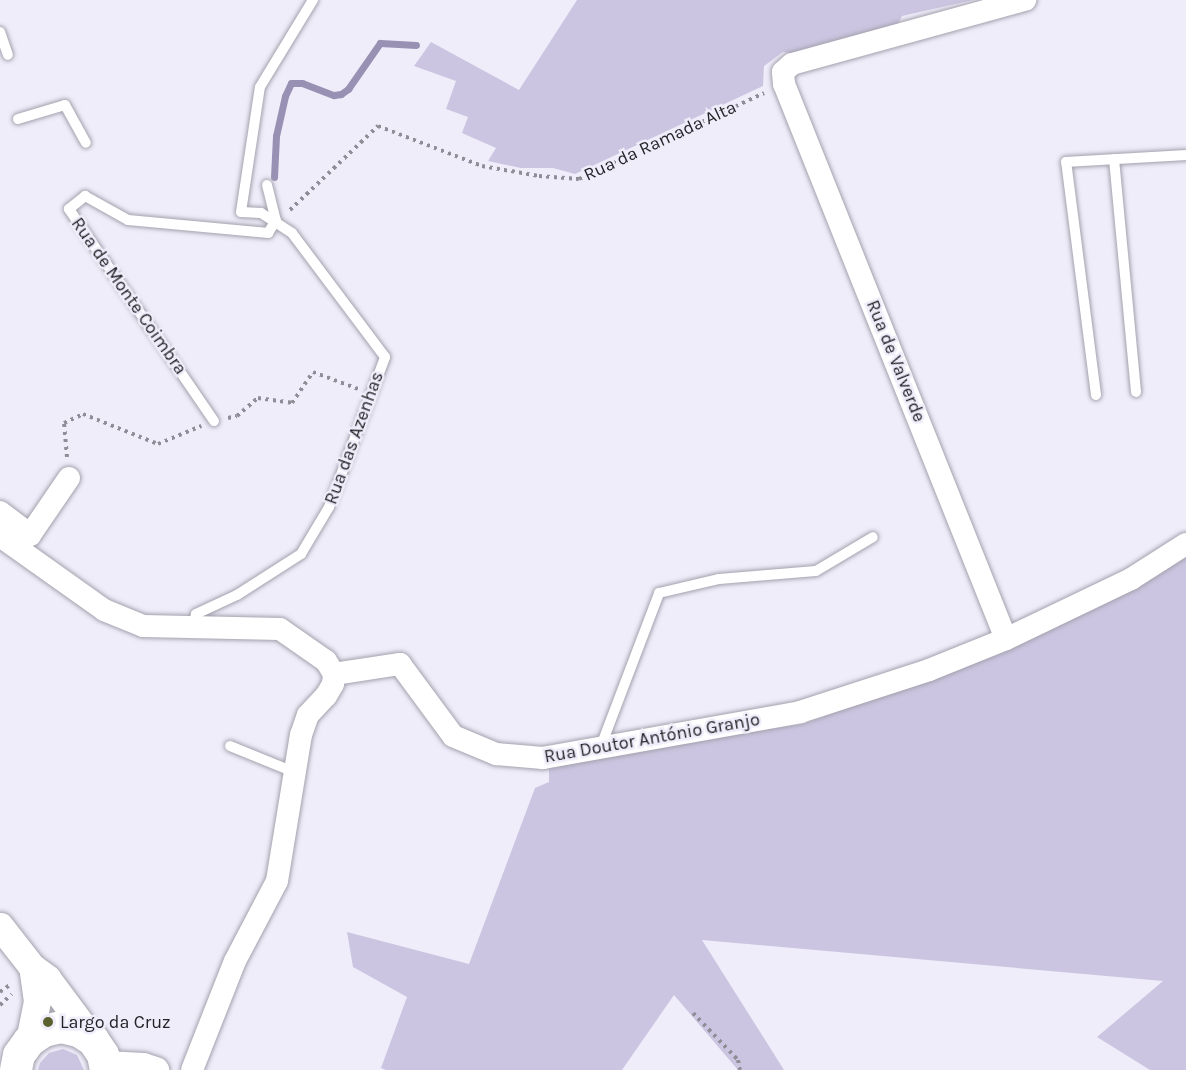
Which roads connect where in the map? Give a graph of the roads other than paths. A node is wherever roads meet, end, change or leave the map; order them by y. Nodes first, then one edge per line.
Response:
1 (313, 0) edge
2 (1016, 1) edge
3 (1, 39) edge
4 (8, 55) dead end
5 (18, 119) dead end
6 (86, 143) dead end
7 (1186, 155) edge
8 (1114, 159) junction
9 (267, 185) dead end
10 (276, 220) junction
11 (1136, 392) dead end
12 (1096, 395) dead end
13 (214, 421) road end
14 (69, 478) road end
15 (0, 512) edge
16 (0, 536) edge
17 (873, 537) dead end
18 (1186, 544) edge
19 (193, 628) junction
20 (1006, 639) junction
21 (334, 674) junction
22 (230, 746) dead end
23 (601, 746) junction
24 (296, 774) junction
25 (0, 926) edge
26 (32, 967) junction
27 (29, 1041) junction
28 (102, 1058) edge
29 (16, 1070) edge
30 (156, 1070) edge
31 (192, 1070) edge

1 - 10 lane
2 - 20 street, Rua de Valverde
3 - 4 lane
5 - 6 lane
7 - 8 lane
8 - 11 lane
8 - 12 lane
9 - 10 lane
10 - 13 lane, Rua de Monte Coimbra
10 - 19 lane, Rua das Azenhas
14 - 15 street
16 - 19 street
17 - 23 lane
18 - 20 street, Rua Doutor António Granjo
19 - 21 street
20 - 23 street, Rua Doutor António Granjo
21 - 23 street, Rua Doutor António Granjo
21 - 24 street
22 - 24 lane
24 - 31 street
25 - 26 street
26 - 27 street
26 - 28 street
27 - 28 main road
27 - 29 main road
28 - 30 street

